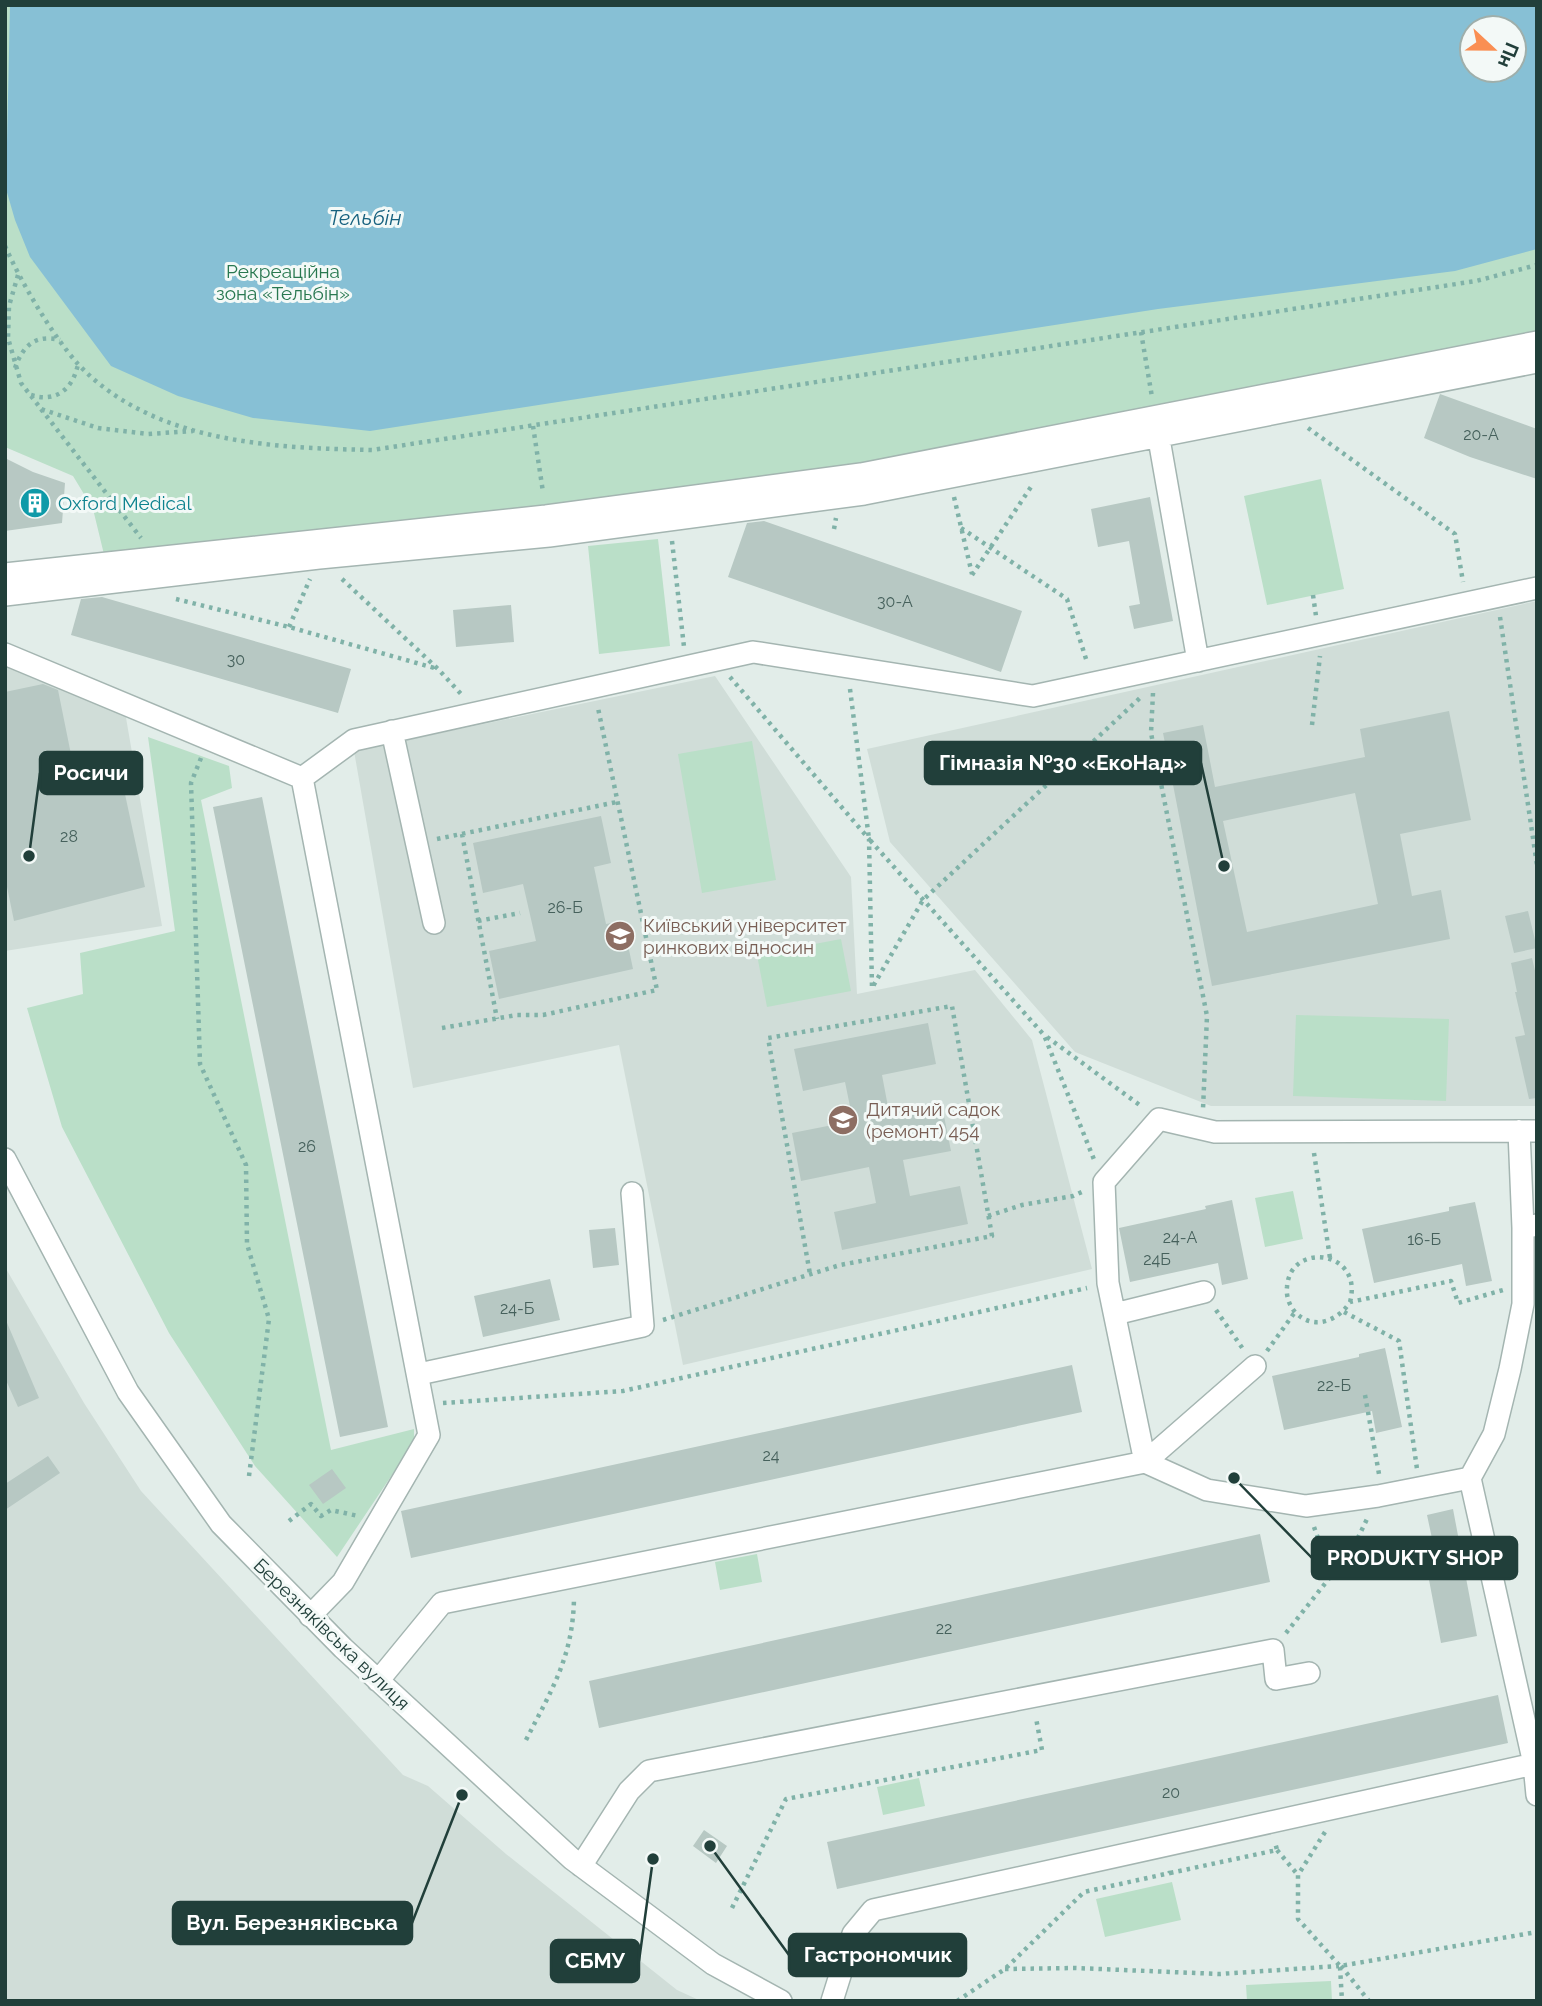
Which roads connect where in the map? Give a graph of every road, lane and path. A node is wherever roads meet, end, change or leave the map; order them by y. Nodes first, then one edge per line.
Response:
1 (5, 246) edge
2 (1537, 265) edge
3 (18, 274) junction
4 (1141, 332) junction
5 (61, 341) junction
6 (1537, 342) edge
7 (1537, 362) edge
8 (78, 364) junction
9 (15, 368) junction
10 (30, 394) junction
11 (41, 409) junction
12 (1284, 412) junction
13 (1156, 417) junction
14 (533, 426) junction
15 (198, 431) junction
16 (1050, 457) junction
17 (950, 477) junction
18 (543, 492) dead end
19 (670, 520) junction
20 (961, 528) junction
21 (991, 548) junction
22 (319, 558) junction
23 (162, 566) junction
24 (5, 575) edge
25 (1537, 588) edge
26 (5, 594) edge
27 (1497, 597) junction
28 (1466, 602) junction
29 (289, 626) junction
30 (5, 654) edge
31 (716, 660) junction
32 (1198, 661) junction
33 (687, 667) junction
34 (848, 667) junction
35 (438, 669) junction
36 (1094, 683) junction
37 (595, 687) junction
38 (478, 713) junction
39 (391, 731) junction
40 (208, 738) junction
41 (302, 778) junction
42 (617, 802) junction
43 (462, 834) junction
44 (869, 839) junction
45 (416, 844) junction
46 (1537, 865) edge
47 (923, 900) junction
48 (520, 914) dead end
49 (478, 921) junction
50 (434, 923) dead end
51 (497, 1019) junction
52 (442, 1028) dead end
53 (1044, 1035) junction
54 (1159, 1119) junction
55 (1203, 1129) junction
56 (1528, 1131) edge
57 (1310, 1132) junction
58 (5, 1159) edge
59 (1104, 1182) junction
60 (632, 1193) dead end
61 (988, 1216) junction
62 (1530, 1226) edge
63 (1330, 1258) junction
64 (810, 1274) junction
65 (1108, 1283) junction
66 (1524, 1284) junction
67 (1204, 1292) joint
68 (1350, 1303) junction
69 (1295, 1312) junction
70 (1344, 1312) junction
71 (1115, 1314) junction
72 (643, 1326) junction
73 (1255, 1366) junction
74 (419, 1374) junction
75 (1364, 1395) dead end
76 (424, 1404) junction
77 (1145, 1462) junction
78 (249, 1476) dead end
79 (1469, 1478) junction
80 (1420, 1487) junction
81 (1380, 1495) junction
82 (1306, 1506) junction
83 (380, 1520) junction
84 (289, 1521) dead end
85 (574, 1576) junction
86 (1331, 1576) junction
87 (310, 1616) junction
88 (1273, 1650) junction
89 (1309, 1673) dead end
90 (378, 1681) junction
91 (1032, 1697) junction
92 (526, 1740) dead end
93 (1534, 1764) junction
94 (1537, 1796) edge
95 (1344, 1806) junction
96 (1272, 1821) junction
97 (1277, 1850) junction
98 (581, 1866) junction
99 (1170, 1873) dead end
100 (1298, 1875) junction
101 (1084, 1892) dead end
102 (732, 1908) dead end
103 (1537, 1933) edge
104 (1340, 1966) junction
105 (1005, 1969) junction
106 (780, 2001) edge
107 (832, 2001) edge
108 (957, 2001) edge
109 (1342, 2001) edge
110 (1369, 2001) edge

1 - 3 path
2 - 4 path
3 - 5 path
3 - 9 path
4 - 13 path
4 - 14 path
5 - 8 path
5 - 9 path
6 - 13 street
7 - 12 street
8 - 10 path
8 - 15 path
9 - 10 path
10 - 11 path
11 - 15 path
11 - 23 path
12 - 13 street
12 - 28 path
13 - 16 street
13 - 23 street
13 - 32 street
14 - 15 path
14 - 18 path
16 - 17 street
16 - 21 path
17 - 19 street
17 - 20 path
19 - 22 street
19 - 33 path
20 - 21 path
20 - 21 path
21 - 36 path
22 - 23 street
22 - 29 path
22 - 35 path
23 - 24 street
23 - 26 street
23 - 29 path
25 - 27 street
27 - 28 street
27 - 46 path
28 - 32 street
29 - 35 path
30 - 40 street
31 - 33 street
31 - 34 street
31 - 44 path
32 - 36 street
33 - 37 street
34 - 36 street
34 - 44 path
35 - 38 path
37 - 38 street
37 - 42 path
38 - 39 street
39 - 41 street
39 - 45 street
40 - 41 street
40 - 78 path
41 - 74 street
42 - 43 path
42 - 51 path
43 - 45 path
43 - 49 path
44 - 47 path
44 - 47 path
45 - 50 street
47 - 53 path
47 - 55 path
48 - 49 path
49 - 51 path
51 - 52 path
53 - 54 path
53 - 59 path
54 - 55 street
54 - 59 street
55 - 57 street
56 - 57 street
56 - 62 street
57 - 63 path
58 - 87 street, Березняківська вулиця
59 - 61 path
59 - 65 street
60 - 72 street
61 - 64 path
61 - 64 path
62 - 66 street
63 - 68 path
63 - 69 path
64 - 72 path
65 - 71 street
65 - 76 path
66 - 68 path
66 - 79 street
67 - 71 street
67 - 73 path
68 - 70 path
69 - 70 path
69 - 73 path
70 - 80 path
71 - 77 street
72 - 74 street
73 - 77 street
74 - 76 street
75 - 81 path
76 - 83 street
77 - 82 street
77 - 85 street
79 - 80 street
79 - 93 street
80 - 81 street
81 - 82 street
81 - 86 path
82 - 86 path
83 - 84 path
83 - 87 street
85 - 90 street
85 - 92 path
86 - 88 path
87 - 90 street, Березняківська вулиця
88 - 89 street
88 - 91 street
90 - 98 street, Березняківська вулиця
91 - 98 street
91 - 102 path
93 - 94 street
93 - 95 street
95 - 96 street
95 - 100 path
96 - 97 path
96 - 107 street
97 - 99 path
97 - 100 path
98 - 106 street, Березняківська вулиця
100 - 104 path
101 - 105 path
103 - 104 path
104 - 105 path
104 - 109 path
104 - 110 path
105 - 108 path

